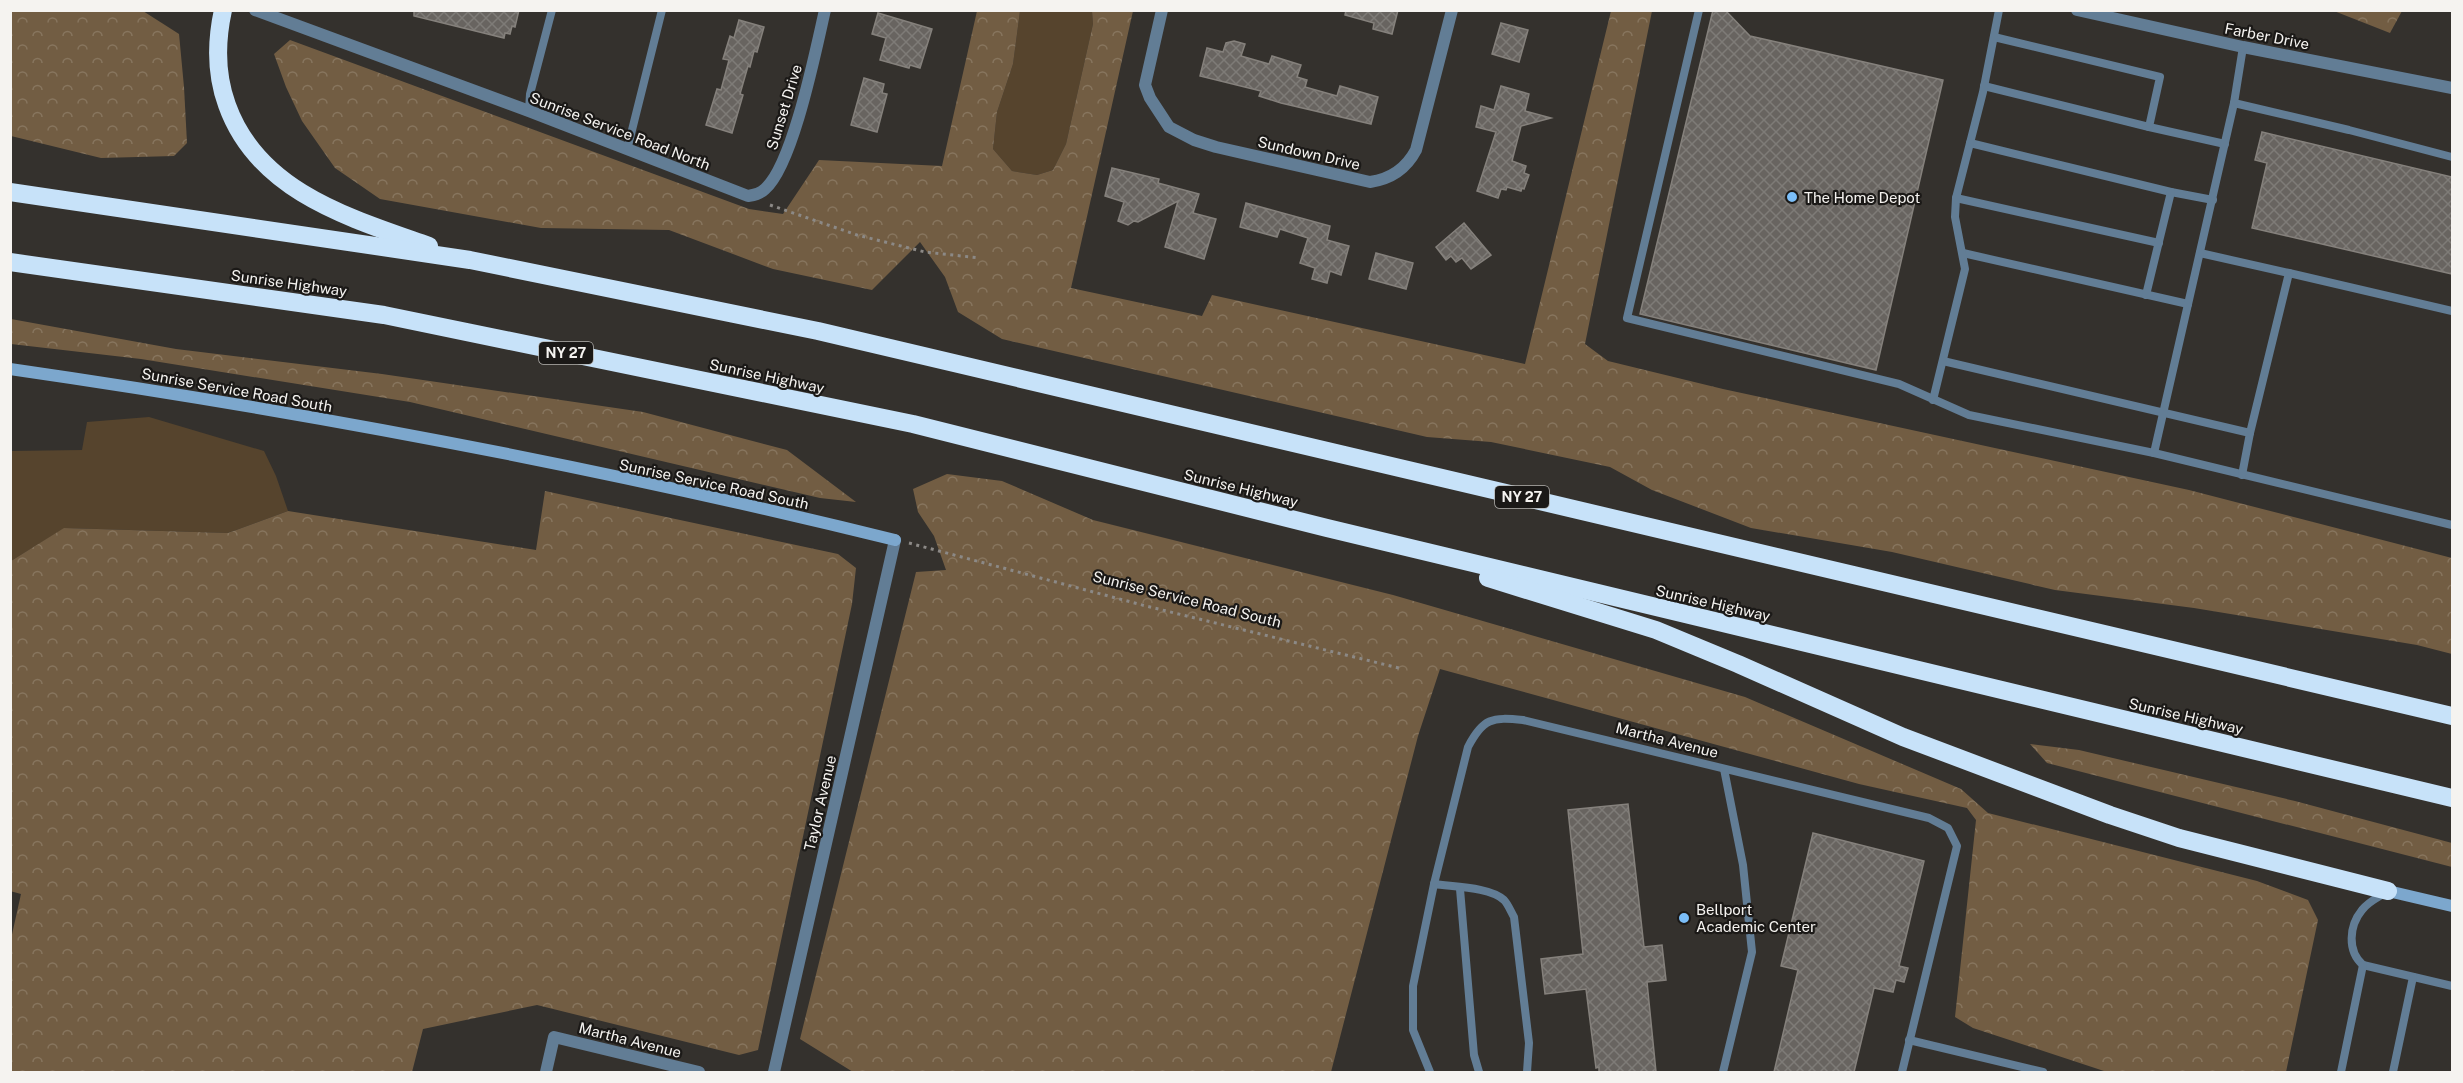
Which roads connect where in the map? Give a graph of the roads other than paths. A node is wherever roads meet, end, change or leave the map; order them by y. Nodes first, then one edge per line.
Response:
1 (223, 10) edge
2 (255, 10) edge
3 (552, 10) edge
4 (662, 10) edge
5 (825, 10) edge
6 (1162, 10) edge
7 (1452, 10) edge
8 (1700, 10) edge
9 (1999, 10) edge
10 (2077, 10) edge
11 (1994, 37) junction
12 (2243, 47) junction
13 (1984, 86) junction
14 (2452, 88) edge
15 (2234, 103) junction
16 (529, 111) junction
17 (2149, 127) junction
18 (1970, 143) junction
19 (2225, 144) junction
20 (627, 150) junction
21 (2452, 158) edge
22 (10, 192) edge
23 (2171, 192) junction
24 (748, 196) joint
25 (1956, 198) junction
26 (2213, 200) junction
27 (2159, 243) junction
28 (1964, 253) junction
29 (2200, 253) junction
30 (470, 260) junction
31 (10, 262) edge
32 (2289, 273) junction
33 (2146, 295) junction
34 (2188, 304) junction
35 (2452, 311) edge
36 (1943, 361) junction
37 (10, 369) edge
38 (1933, 400) junction
39 (2163, 413) junction
40 (2250, 433) junction
41 (2154, 453) junction
42 (2242, 475) junction
43 (2452, 525) edge
44 (1326, 528) junction
45 (895, 540) joint
46 (2452, 716) edge
47 (1724, 769) junction
48 (2452, 798) edge
49 (1434, 884) junction
50 (1460, 889) junction
51 (2388, 891) junction
52 (2452, 906) edge
53 (2363, 965) junction
54 (2413, 977) junction
55 (2452, 986) edge
56 (1909, 1040) junction
57 (546, 1072) edge
58 (699, 1072) edge
59 (774, 1072) edge
60 (1430, 1072) edge
61 (1479, 1072) edge
62 (1527, 1072) edge
63 (1723, 1072) edge
64 (1902, 1072) edge
65 (2043, 1072) edge
66 (2341, 1072) edge
67 (2393, 1072) edge

1 - 30 highway
2 - 16 street, Sunrise Service Road North
3 - 16 lane
4 - 20 lane
5 - 24 street, Sunset Drive
6 - 7 street, Sundown Drive
8 - 38 lane
9 - 11 lane
10 - 12 street, Farber Drive
11 - 13 lane
11 - 17 lane
12 - 14 street, Farber Drive
12 - 15 lane
13 - 17 lane
13 - 18 lane
15 - 19 lane
15 - 21 lane
16 - 20 street, Sunrise Service Road North
17 - 19 lane
18 - 23 lane
18 - 25 lane
19 - 26 lane
20 - 24 street, Sunrise Service Road North
22 - 30 highway, NY 27
23 - 26 lane
23 - 27 lane
25 - 27 lane
25 - 28 lane
26 - 29 lane
27 - 33 lane
28 - 33 lane
28 - 36 lane
29 - 32 lane
29 - 34 lane
30 - 46 highway, NY 27
31 - 44 highway, Sunrise Highway / NY 27
32 - 35 lane
32 - 40 lane
33 - 34 lane
34 - 39 lane
36 - 38 lane
36 - 39 lane
37 - 45 street, Sunrise Service Road South
38 - 41 lane
39 - 40 lane
39 - 41 lane
40 - 42 lane
41 - 42 lane
42 - 43 lane
44 - 48 highway, Sunrise Highway / NY 27
44 - 51 highway
45 - 59 street, Taylor Avenue
47 - 49 lane, Martha Avenue
47 - 56 lane, Martha Avenue
47 - 63 lane
49 - 50 lane
49 - 60 lane, Martha Avenue
50 - 61 lane
50 - 62 lane
51 - 52 street
51 - 53 lane
53 - 54 lane
53 - 66 lane
54 - 55 lane
54 - 67 lane
56 - 64 lane, Martha Avenue
56 - 65 lane
57 - 58 street, Martha Avenue

